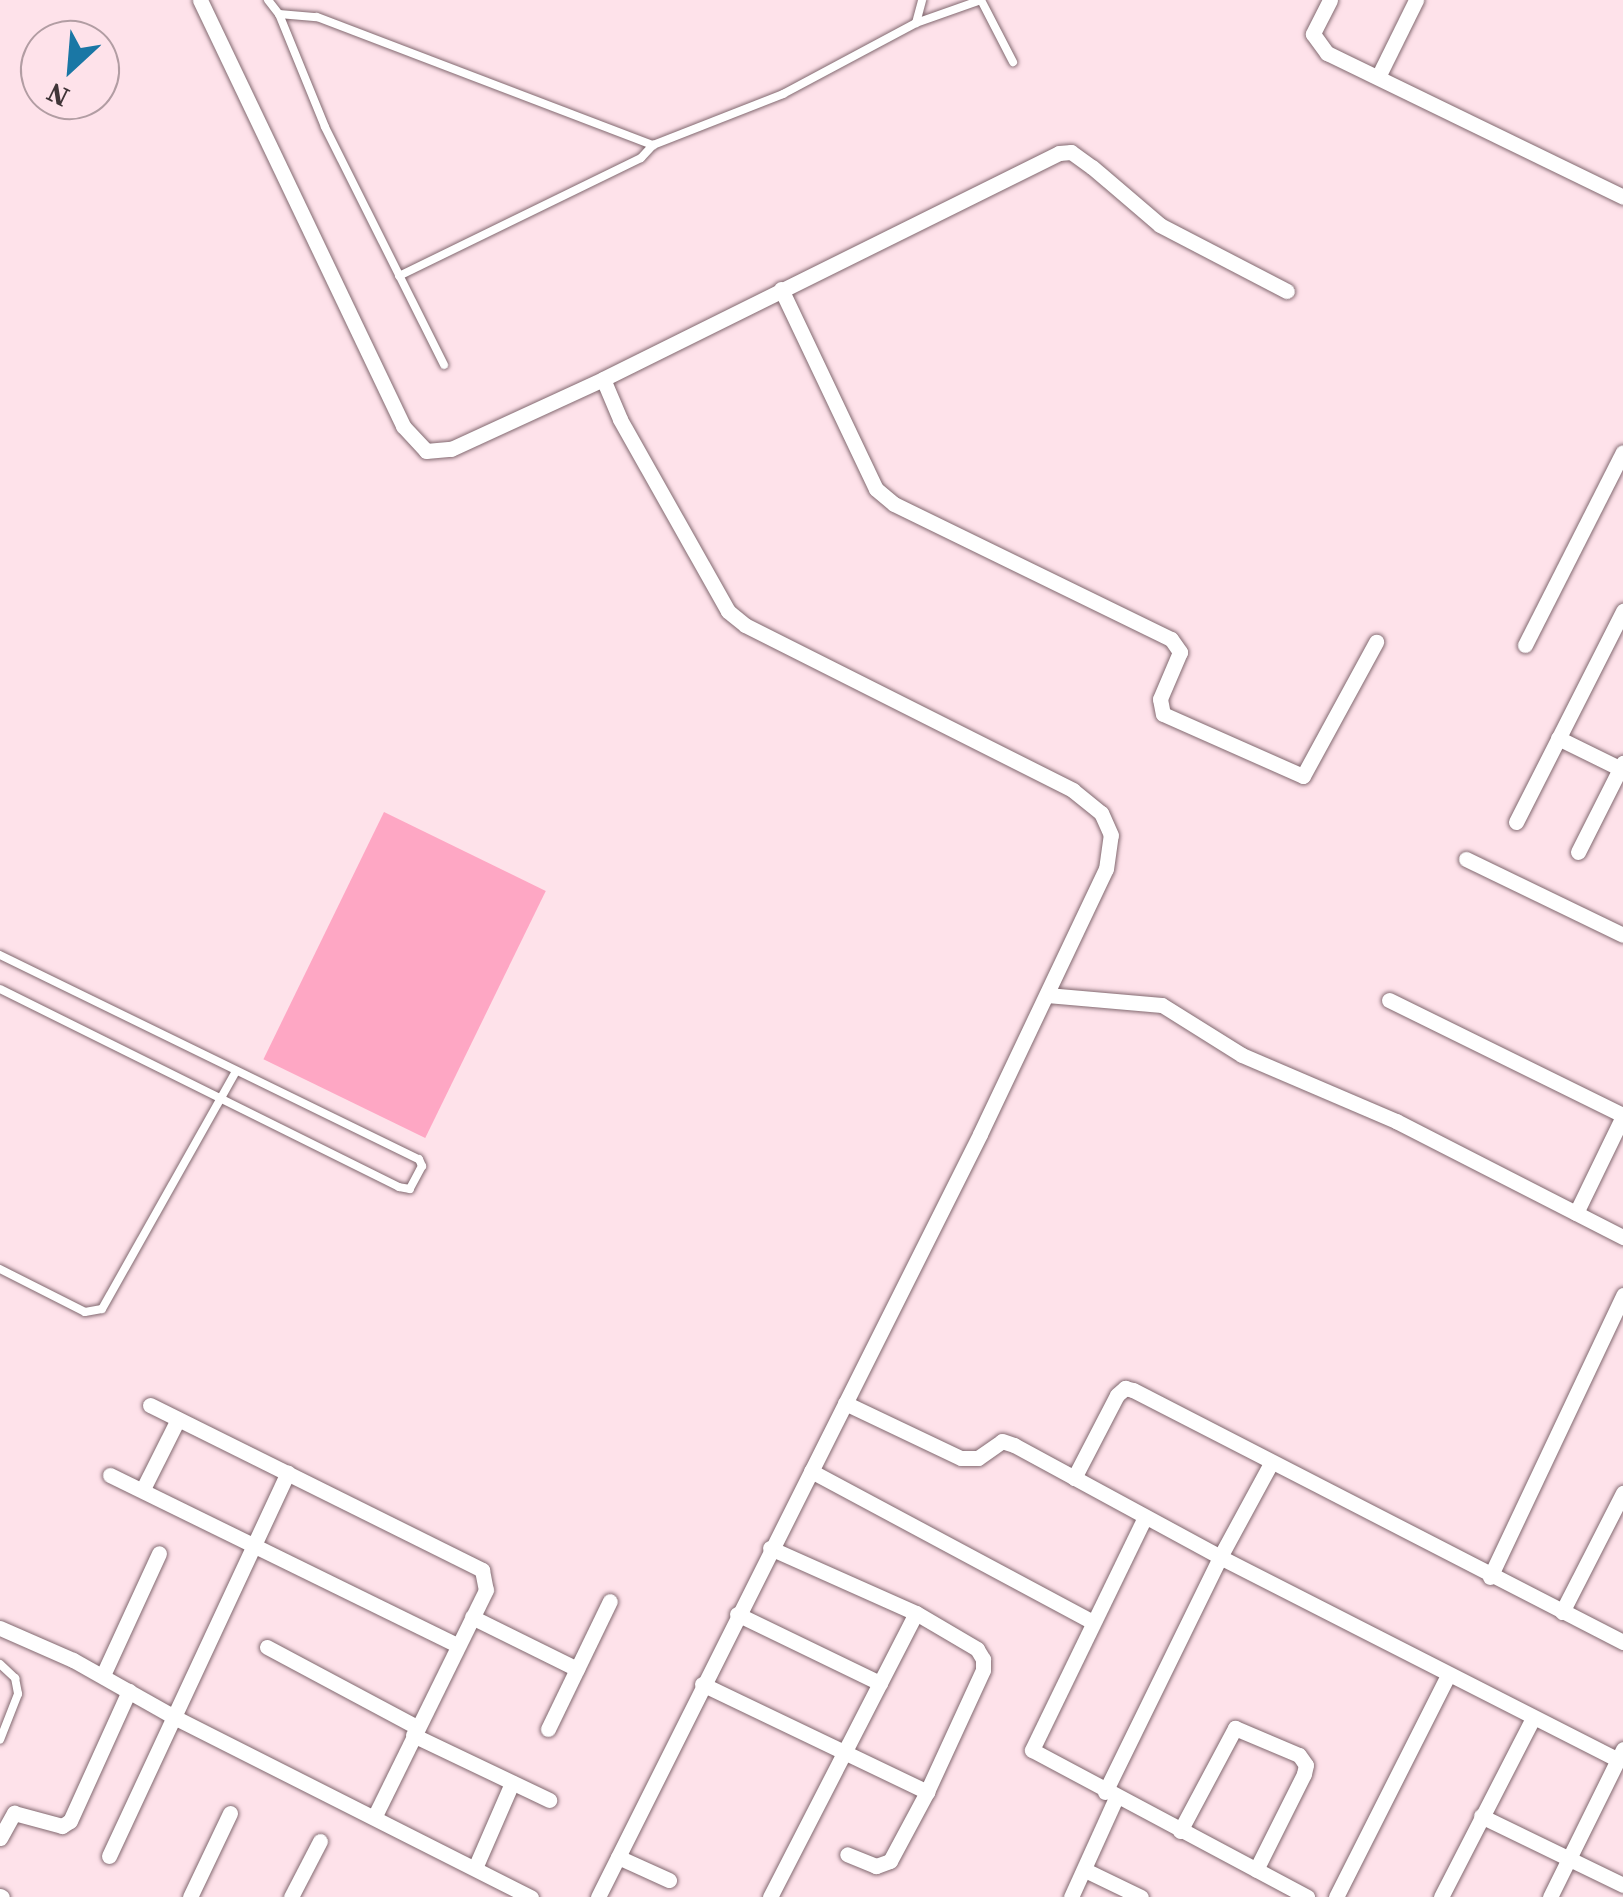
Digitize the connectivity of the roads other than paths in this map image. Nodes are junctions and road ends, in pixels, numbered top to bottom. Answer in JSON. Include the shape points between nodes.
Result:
{"nodes":[{"id":1,"x":200,"y":0,"type":"edge"},
{"id":2,"x":268,"y":0,"type":"edge"},
{"id":3,"x":922,"y":0,"type":"edge"},
{"id":4,"x":1330,"y":0,"type":"edge"},
{"id":5,"x":1416,"y":0,"type":"edge"},
{"id":6,"x":278,"y":14,"type":"junction"},
{"id":7,"x":916,"y":24,"type":"junction"},
{"id":8,"x":1013,"y":62,"type":"dead end"},
{"id":9,"x":1378,"y":77,"type":"junction"},
{"id":10,"x":653,"y":145,"type":"junction"},
{"id":11,"x":1623,"y":197,"type":"edge"},
{"id":12,"x":399,"y":276,"type":"junction"},
{"id":13,"x":781,"y":289,"type":"junction"},
{"id":14,"x":1287,"y":291,"type":"dead end"},
{"id":15,"x":444,"y":366,"type":"dead end"},
{"id":16,"x":603,"y":379,"type":"junction"},
{"id":17,"x":1623,"y":452,"type":"edge"},
{"id":18,"x":1623,"y":611,"type":"edge"},
{"id":19,"x":1376,"y":642,"type":"dead end"},
{"id":20,"x":1525,"y":645,"type":"dead end"},
{"id":21,"x":1558,"y":738,"type":"junction"},
{"id":22,"x":1622,"y":768,"type":"edge"},
{"id":23,"x":1516,"y":822,"type":"dead end"},
{"id":24,"x":1578,"y":852,"type":"dead end"},
{"id":25,"x":1466,"y":859,"type":"dead end"},
{"id":26,"x":1623,"y":935,"type":"edge"},
{"id":27,"x":0,"y":955,"type":"edge"},
{"id":28,"x":0,"y":989,"type":"edge"},
{"id":29,"x":1047,"y":995,"type":"junction"},
{"id":30,"x":1389,"y":1000,"type":"dead end"},
{"id":31,"x":236,"y":1071,"type":"junction"},
{"id":32,"x":220,"y":1100,"type":"junction"},
{"id":33,"x":1623,"y":1115,"type":"edge"},
{"id":34,"x":1576,"y":1213,"type":"junction"},
{"id":35,"x":1623,"y":1236,"type":"edge"},
{"id":36,"x":0,"y":1269,"type":"edge"},
{"id":37,"x":1623,"y":1295,"type":"edge"},
{"id":38,"x":845,"y":1403,"type":"junction"},
{"id":39,"x":150,"y":1405,"type":"dead end"},
{"id":40,"x":178,"y":1420,"type":"junction"},
{"id":41,"x":1271,"y":1464,"type":"junction"},
{"id":42,"x":811,"y":1472,"type":"junction"},
{"id":43,"x":288,"y":1473,"type":"junction"},
{"id":44,"x":110,"y":1475,"type":"dead end"},
{"id":45,"x":1074,"y":1478,"type":"junction"},
{"id":46,"x":143,"y":1489,"type":"junction"},
{"id":47,"x":1623,"y":1493,"type":"edge"},
{"id":48,"x":1145,"y":1516,"type":"junction"},
{"id":49,"x":253,"y":1545,"type":"junction"},
{"id":50,"x":770,"y":1548,"type":"junction"},
{"id":51,"x":159,"y":1553,"type":"dead end"},
{"id":52,"x":1220,"y":1557,"type":"junction"},
{"id":53,"x":1490,"y":1577,"type":"junction"},
{"id":54,"x":610,"y":1602,"type":"dead end"},
{"id":55,"x":1562,"y":1612,"type":"junction"},
{"id":56,"x":916,"y":1613,"type":"junction"},
{"id":57,"x":737,"y":1614,"type":"junction"},
{"id":58,"x":472,"y":1617,"type":"junction"},
{"id":59,"x":1093,"y":1622,"type":"junction"},
{"id":60,"x":0,"y":1628,"type":"edge"},
{"id":61,"x":1623,"y":1642,"type":"edge"},
{"id":62,"x":457,"y":1645,"type":"junction"},
{"id":63,"x":267,"y":1647,"type":"dead end"},
{"id":64,"x":0,"y":1664,"type":"edge"},
{"id":65,"x":577,"y":1669,"type":"junction"},
{"id":66,"x":102,"y":1675,"type":"junction"},
{"id":67,"x":1448,"y":1675,"type":"junction"},
{"id":68,"x":880,"y":1683,"type":"junction"},
{"id":69,"x":702,"y":1684,"type":"junction"},
{"id":70,"x":129,"y":1690,"type":"junction"},
{"id":71,"x":174,"y":1717,"type":"junction"},
{"id":72,"x":1533,"y":1718,"type":"junction"},
{"id":73,"x":548,"y":1728,"type":"dead end"},
{"id":74,"x":415,"y":1731,"type":"junction"},
{"id":75,"x":0,"y":1740,"type":"edge"},
{"id":76,"x":1620,"y":1754,"type":"edge"},
{"id":77,"x":846,"y":1755,"type":"junction"},
{"id":78,"x":512,"y":1783,"type":"junction"},
{"id":79,"x":928,"y":1792,"type":"junction"},
{"id":80,"x":1111,"y":1795,"type":"junction"},
{"id":81,"x":549,"y":1800,"type":"dead end"},
{"id":82,"x":230,"y":1813,"type":"dead end"},
{"id":83,"x":374,"y":1816,"type":"junction"},
{"id":84,"x":1482,"y":1816,"type":"junction"},
{"id":85,"x":1180,"y":1831,"type":"junction"},
{"id":86,"x":0,"y":1838,"type":"edge"},
{"id":87,"x":320,"y":1841,"type":"dead end"},
{"id":88,"x":847,"y":1854,"type":"dead end"},
{"id":89,"x":109,"y":1856,"type":"dead end"},
{"id":90,"x":618,"y":1856,"type":"junction"},
{"id":91,"x":1567,"y":1858,"type":"junction"},
{"id":92,"x":475,"y":1868,"type":"junction"},
{"id":93,"x":1084,"y":1870,"type":"junction"},
{"id":94,"x":1256,"y":1870,"type":"junction"},
{"id":95,"x":669,"y":1880,"type":"dead end"},
{"id":96,"x":1623,"y":1885,"type":"edge"},
{"id":97,"x":190,"y":1897,"type":"edge"},
{"id":98,"x":291,"y":1897,"type":"edge"},
{"id":99,"x":531,"y":1897,"type":"edge"},
{"id":100,"x":598,"y":1897,"type":"edge"},
{"id":101,"x":770,"y":1897,"type":"edge"},
{"id":102,"x":1070,"y":1897,"type":"edge"},
{"id":103,"x":1141,"y":1897,"type":"edge"},
{"id":104,"x":1307,"y":1897,"type":"edge"},
{"id":105,"x":1336,"y":1897,"type":"edge"},
{"id":106,"x":1442,"y":1897,"type":"edge"},
{"id":107,"x":1550,"y":1897,"type":"edge"}],
"edges":[{"from":1,"to":16,"type":"street","via":[[419,446],[451,449]]},
{"from":2,"to":6,"type":"lane"},
{"from":3,"to":7,"type":"lane"},
{"from":4,"to":9,"type":"street","via":[[1313,34],[1318,45]]},
{"from":5,"to":9,"type":"street"},
{"from":6,"to":10,"type":"lane","via":[[317,18]]},
{"from":6,"to":12,"type":"lane"},
{"from":7,"to":8,"type":"lane","via":[[981,0]]},
{"from":7,"to":10,"type":"lane","via":[[783,94]]},
{"from":9,"to":11,"type":"street"},
{"from":10,"to":12,"type":"lane","via":[[641,158]]},
{"from":12,"to":15,"type":"lane"},
{"from":13,"to":14,"type":"street","via":[[1071,152],[1160,225]]},
{"from":13,"to":16,"type":"street"},
{"from":13,"to":19,"type":"street","via":[[876,489],[894,504],[1171,639],[1180,652],[1160,698],[1163,714],[1303,776]]},
{"from":16,"to":29,"type":"street","via":[[728,611],[1073,790],[1100,812],[1111,835],[1106,869]]},
{"from":17,"to":20,"type":"street"},
{"from":18,"to":21,"type":"street"},
{"from":21,"to":22,"type":"street"},
{"from":21,"to":23,"type":"street"},
{"from":22,"to":24,"type":"street"},
{"from":25,"to":26,"type":"street"},
{"from":27,"to":31,"type":"lane"},
{"from":28,"to":32,"type":"lane"},
{"from":29,"to":34,"type":"street","via":[[1162,1005],[1242,1055],[1396,1122]]},
{"from":29,"to":38,"type":"street"},
{"from":30,"to":33,"type":"street"},
{"from":31,"to":32,"type":"lane"},
{"from":31,"to":32,"type":"lane","via":[[419,1159],[410,1189]]},
{"from":32,"to":36,"type":"lane","via":[[102,1309],[85,1312]]},
{"from":33,"to":34,"type":"street"},
{"from":34,"to":35,"type":"street"},
{"from":37,"to":53,"type":"street"},
{"from":38,"to":42,"type":"street"},
{"from":38,"to":45,"type":"street","via":[[961,1458],[978,1458],[1002,1441]]},
{"from":39,"to":40,"type":"street"},
{"from":40,"to":43,"type":"street"},
{"from":40,"to":46,"type":"street"},
{"from":41,"to":45,"type":"street","via":[[1124,1388]]},
{"from":41,"to":52,"type":"street"},
{"from":41,"to":53,"type":"street"},
{"from":42,"to":50,"type":"street"},
{"from":42,"to":59,"type":"street"},
{"from":43,"to":49,"type":"street"},
{"from":43,"to":58,"type":"street","via":[[474,1563],[486,1580]]},
{"from":44,"to":46,"type":"street"},
{"from":45,"to":48,"type":"street"},
{"from":46,"to":49,"type":"street"},
{"from":47,"to":55,"type":"street"},
{"from":48,"to":52,"type":"street"},
{"from":48,"to":59,"type":"street"},
{"from":49,"to":62,"type":"street"},
{"from":49,"to":71,"type":"street"},
{"from":50,"to":56,"type":"street"},
{"from":50,"to":57,"type":"street"},
{"from":51,"to":66,"type":"street"},
{"from":52,"to":67,"type":"street"},
{"from":52,"to":80,"type":"street"},
{"from":53,"to":55,"type":"street"},
{"from":54,"to":65,"type":"street"},
{"from":55,"to":61,"type":"street"},
{"from":56,"to":68,"type":"street"},
{"from":56,"to":79,"type":"street","via":[[977,1648],[984,1659]]},
{"from":57,"to":68,"type":"street"},
{"from":57,"to":69,"type":"street"},
{"from":58,"to":62,"type":"street"},
{"from":58,"to":65,"type":"street"},
{"from":59,"to":80,"type":"street","via":[[1032,1750]]},
{"from":60,"to":66,"type":"street"},
{"from":62,"to":74,"type":"street"},
{"from":63,"to":74,"type":"street"},
{"from":64,"to":75,"type":"lane","via":[[15,1678],[18,1694]]},
{"from":65,"to":73,"type":"street"},
{"from":66,"to":70,"type":"street"},
{"from":67,"to":72,"type":"street"},
{"from":67,"to":105,"type":"street"},
{"from":68,"to":77,"type":"street"},
{"from":69,"to":77,"type":"street"},
{"from":69,"to":90,"type":"street"},
{"from":70,"to":71,"type":"street"},
{"from":70,"to":86,"type":"street","via":[[70,1821],[62,1826],[14,1813]]},
{"from":71,"to":83,"type":"street"},
{"from":71,"to":89,"type":"street"},
{"from":72,"to":76,"type":"street"},
{"from":72,"to":84,"type":"street"},
{"from":74,"to":78,"type":"street"},
{"from":74,"to":83,"type":"street"},
{"from":76,"to":91,"type":"street"},
{"from":77,"to":79,"type":"street"},
{"from":77,"to":101,"type":"street"},
{"from":78,"to":81,"type":"street"},
{"from":78,"to":92,"type":"street"},
{"from":79,"to":88,"type":"street","via":[[890,1861],[876,1866]]},
{"from":80,"to":85,"type":"street"},
{"from":80,"to":93,"type":"street"},
{"from":82,"to":97,"type":"street"},
{"from":83,"to":92,"type":"street"},
{"from":84,"to":91,"type":"street"},
{"from":84,"to":106,"type":"street"},
{"from":85,"to":94,"type":"street"},
{"from":85,"to":94,"type":"street","via":[[1235,1728],[1299,1756],[1304,1774]]},
{"from":87,"to":98,"type":"street"},
{"from":90,"to":95,"type":"street"},
{"from":90,"to":100,"type":"street"},
{"from":91,"to":96,"type":"street"},
{"from":91,"to":107,"type":"street"},
{"from":92,"to":99,"type":"street"},
{"from":93,"to":102,"type":"street"},
{"from":93,"to":103,"type":"street"},
{"from":94,"to":104,"type":"street"}]}
